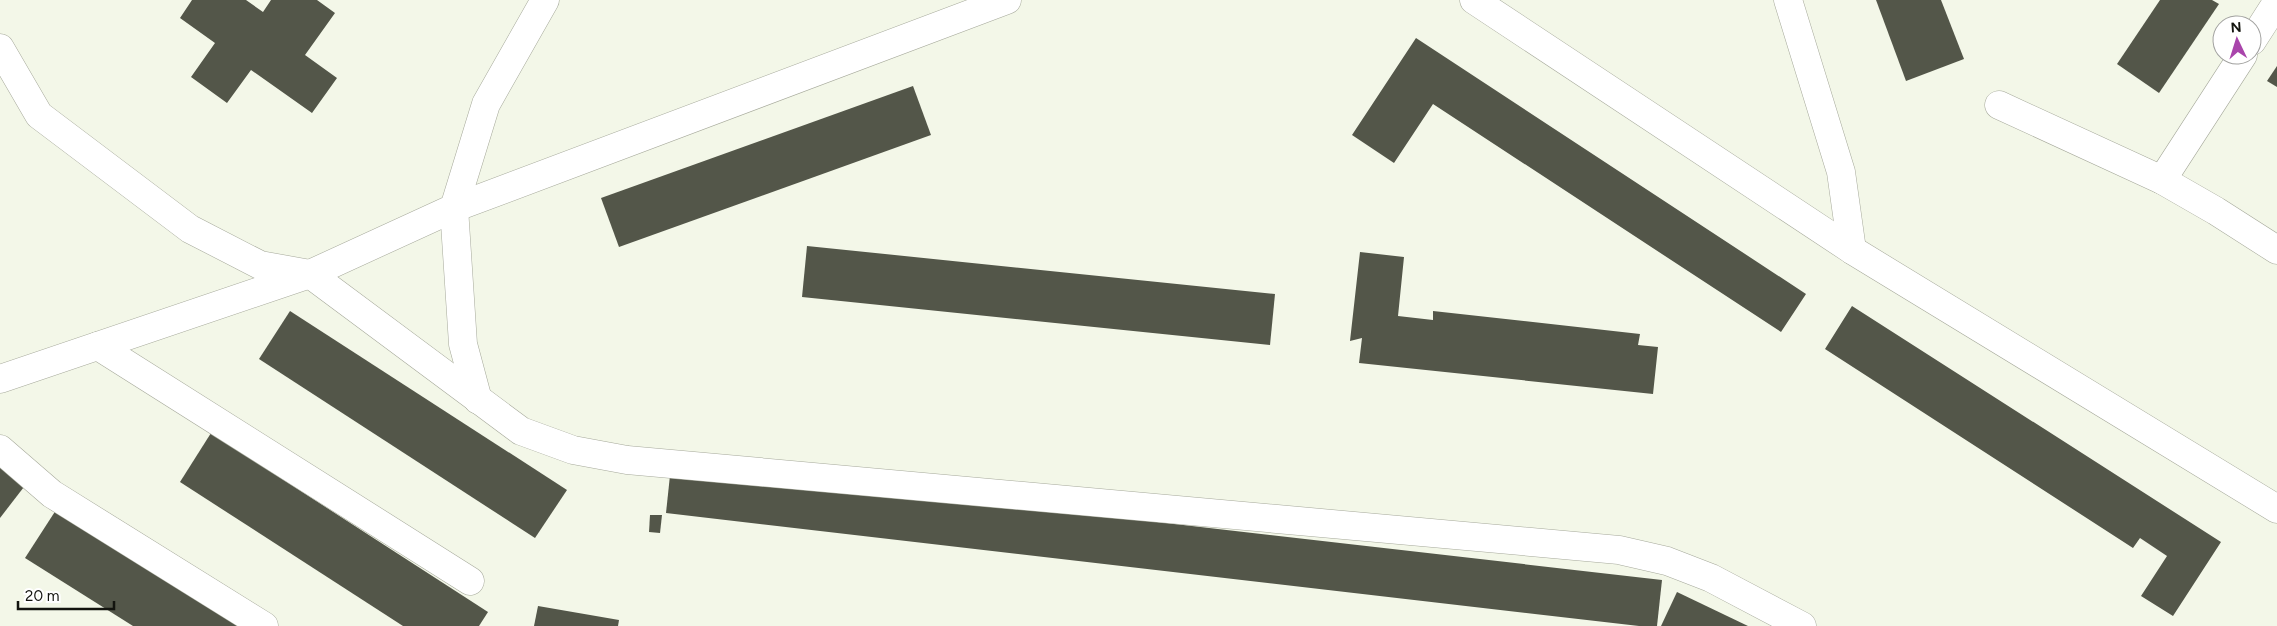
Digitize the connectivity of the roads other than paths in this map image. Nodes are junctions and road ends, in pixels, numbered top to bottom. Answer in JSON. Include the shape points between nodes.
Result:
{"nodes":[{"id":1,"x":545,"y":0,"type":"edge"},
{"id":2,"x":1007,"y":0,"type":"edge"},
{"id":3,"x":1474,"y":0,"type":"edge"},
{"id":4,"x":1788,"y":0,"type":"edge"},
{"id":5,"x":2277,"y":2,"type":"edge"},
{"id":6,"x":2262,"y":25,"type":"edge"},
{"id":7,"x":0,"y":48,"type":"edge"},
{"id":8,"x":2237,"y":65,"type":"edge"},
{"id":9,"x":1999,"y":105,"type":"dead end"},
{"id":10,"x":2162,"y":180,"type":"junction"},
{"id":11,"x":454,"y":208,"type":"junction"},
{"id":12,"x":1852,"y":250,"type":"junction"},
{"id":13,"x":2277,"y":250,"type":"edge"},
{"id":14,"x":310,"y":274,"type":"junction"},
{"id":15,"x":98,"y":346,"type":"junction"},
{"id":16,"x":0,"y":380,"type":"edge"},
{"id":17,"x":478,"y":400,"type":"junction"},
{"id":18,"x":0,"y":449,"type":"edge"},
{"id":19,"x":2277,"y":509,"type":"edge"},
{"id":20,"x":470,"y":581,"type":"dead end"},
{"id":21,"x":264,"y":626,"type":"edge"},
{"id":22,"x":1802,"y":626,"type":"edge"}],
"edges":[{"from":1,"to":11,"type":"street","via":[[486,104]]},
{"from":2,"to":11,"type":"street"},
{"from":3,"to":12,"type":"street"},
{"from":4,"to":12,"type":"street","via":[[1841,172]]},
{"from":5,"to":6,"type":"street"},
{"from":7,"to":14,"type":"street","via":[[39,115],[190,229],[260,265]]},
{"from":8,"to":10,"type":"street"},
{"from":9,"to":10,"type":"street"},
{"from":10,"to":13,"type":"street"},
{"from":11,"to":14,"type":"street"},
{"from":11,"to":17,"type":"street","via":[[463,344]]},
{"from":12,"to":19,"type":"street"},
{"from":14,"to":15,"type":"street"},
{"from":14,"to":17,"type":"street"},
{"from":15,"to":16,"type":"street"},
{"from":15,"to":20,"type":"street"},
{"from":17,"to":22,"type":"street","via":[[521,431],[573,450],[627,460],[1619,550],[1667,561],[1711,578]]},
{"from":18,"to":21,"type":"street","via":[[52,494]]}]}
